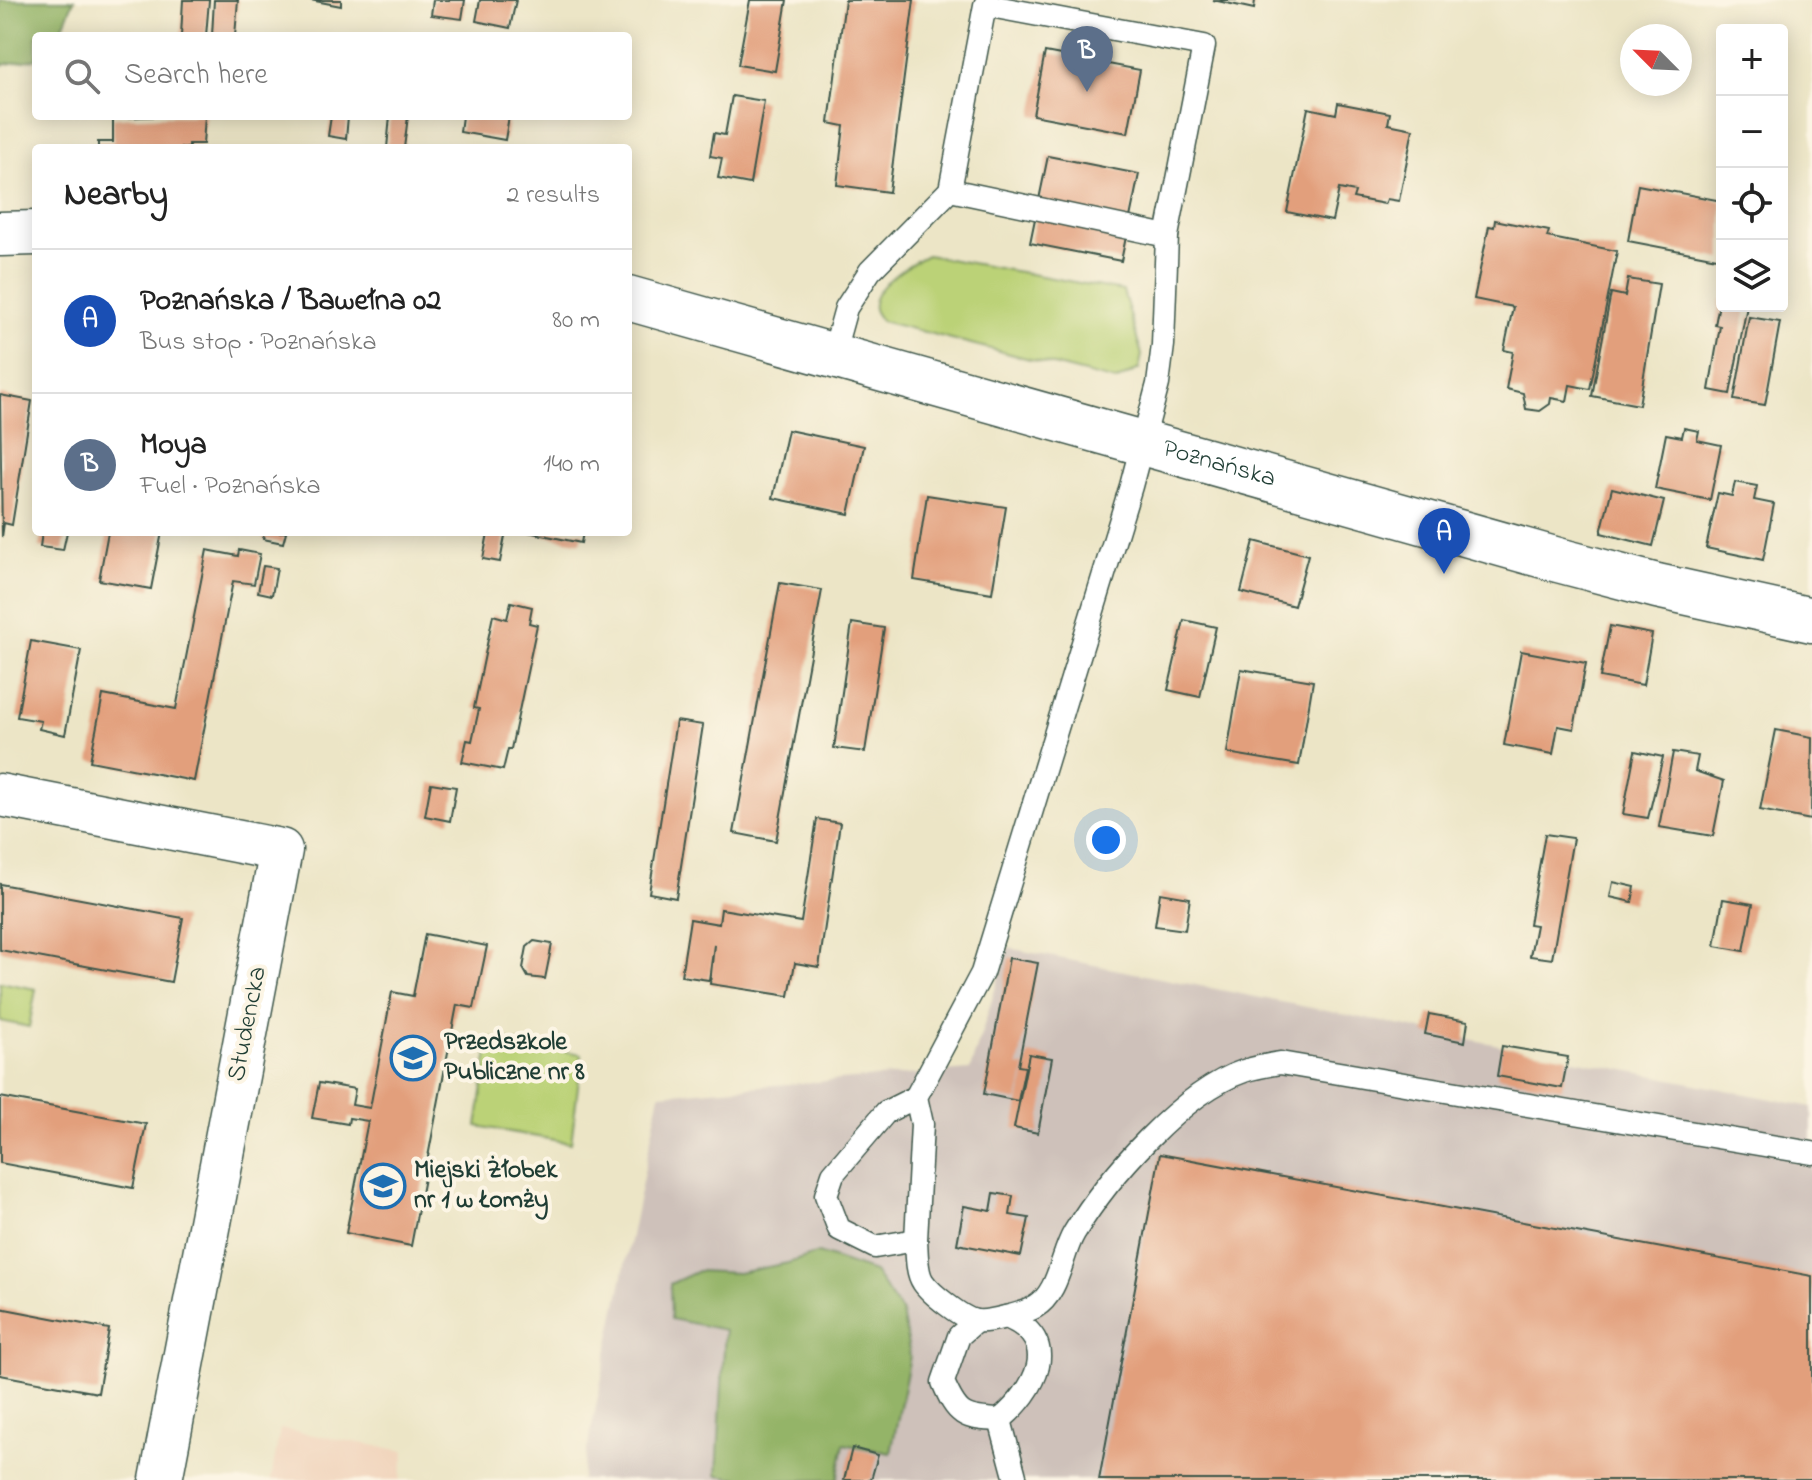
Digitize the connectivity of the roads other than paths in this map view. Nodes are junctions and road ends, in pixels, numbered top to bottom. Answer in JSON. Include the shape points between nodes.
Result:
{"nodes":[{"id":1,"x":950,"y":190,"type":"junction"},
{"id":2,"x":32,"y":233,"type":"edge"},
{"id":3,"x":0,"y":234,"type":"edge"},
{"id":4,"x":1167,"y":236,"type":"junction"},
{"id":5,"x":632,"y":299,"type":"edge"},
{"id":6,"x":833,"y":355,"type":"junction"},
{"id":7,"x":1143,"y":443,"type":"junction"},
{"id":8,"x":1812,"y":620,"type":"edge"},
{"id":9,"x":0,"y":795,"type":"edge"},
{"id":10,"x":916,"y":1097,"type":"junction"},
{"id":11,"x":1812,"y":1153,"type":"edge"},
{"id":12,"x":916,"y":1240,"type":"junction"},
{"id":13,"x":1006,"y":1317,"type":"junction"},
{"id":14,"x":976,"y":1321,"type":"junction"},
{"id":15,"x":1000,"y":1420,"type":"junction"},
{"id":16,"x":161,"y":1480,"type":"edge"},
{"id":17,"x":1016,"y":1480,"type":"edge"}],
"edges":[{"from":1,"to":4,"type":"lane"},
{"from":1,"to":4,"type":"lane","via":[[985,5],[1204,46]]},
{"from":1,"to":6,"type":"lane","via":[[870,271],[846,308]]},
{"from":2,"to":3,"type":"street"},
{"from":4,"to":7,"type":"lane","via":[[1158,384]]},
{"from":5,"to":6,"type":"street","name":"Poznańska"},
{"from":6,"to":7,"type":"street","name":"Poznańska"},
{"from":7,"to":8,"type":"street","name":"Poznańska","via":[[1586,567]]},
{"from":7,"to":10,"type":"lane","via":[[982,973]]},
{"from":9,"to":16,"type":"street","name":"Studencka","via":[[281,850]]},
{"from":10,"to":12,"type":"lane","via":[[922,1124]]},
{"from":10,"to":12,"type":"lane","via":[[886,1112],[856,1144],[833,1174],[826,1195],[839,1229],[875,1247]]},
{"from":11,"to":13,"type":"lane","via":[[1280,1063],[1243,1071],[1196,1097],[1144,1144],[1106,1186],[1073,1235],[1053,1287],[1036,1307]]},
{"from":12,"to":14,"type":"lane","via":[[921,1280],[940,1300]]},
{"from":13,"to":14,"type":"lane"},
{"from":13,"to":15,"type":"lane","via":[[1035,1337],[1040,1355],[1019,1404]]},
{"from":14,"to":15,"type":"lane","via":[[959,1336],[943,1382],[954,1407],[975,1419]]},
{"from":15,"to":17,"type":"lane"}]}
